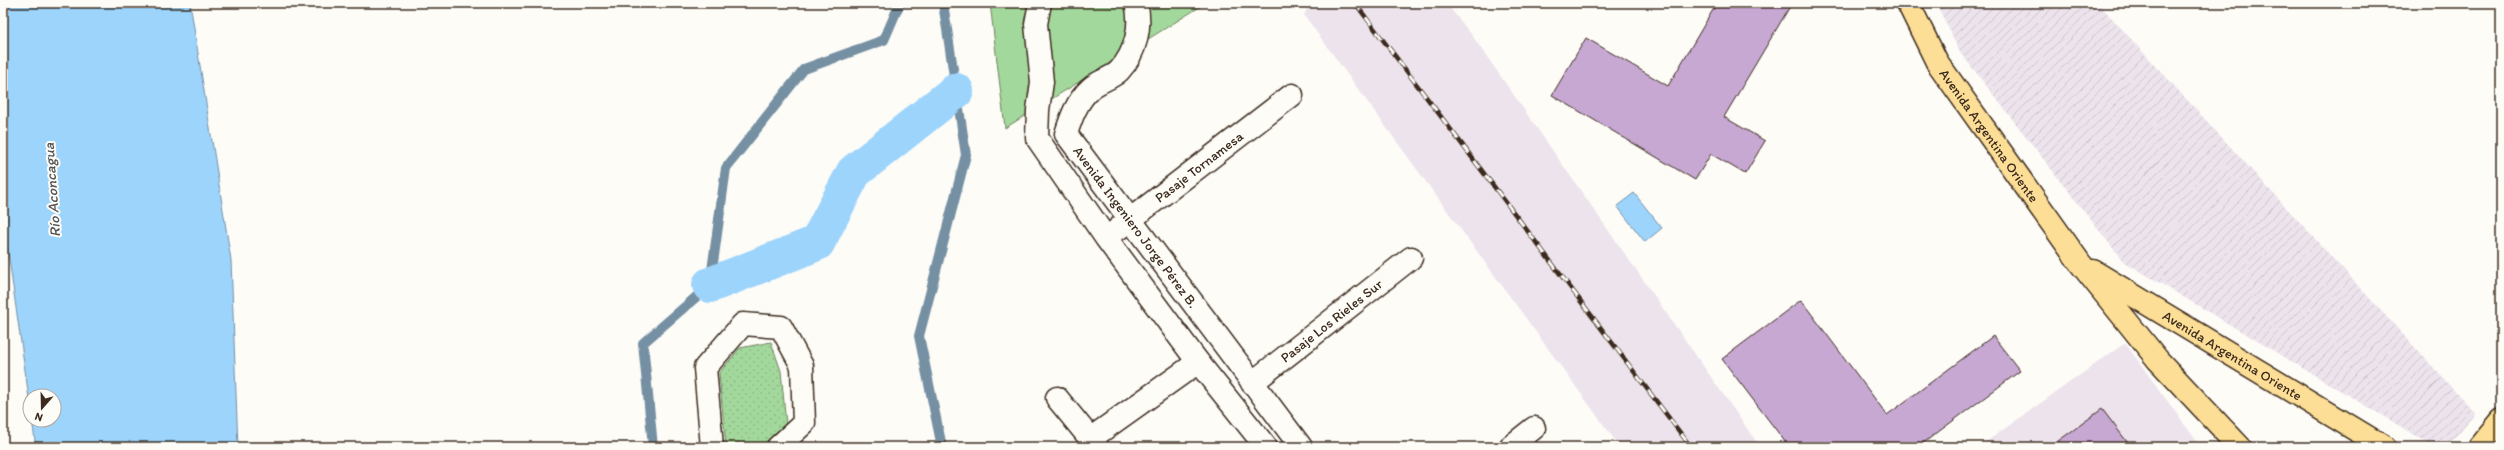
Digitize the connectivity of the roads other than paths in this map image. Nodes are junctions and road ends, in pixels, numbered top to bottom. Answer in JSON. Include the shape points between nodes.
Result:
{"nodes":[{"id":1,"x":1040,"y":3,"type":"edge"},
{"id":2,"x":1136,"y":3,"type":"edge"},
{"id":3,"x":1908,"y":3,"type":"edge"},
{"id":4,"x":1292,"y":95,"type":"dead end"},
{"id":5,"x":1130,"y":220,"type":"junction"},
{"id":6,"x":1106,"y":238,"type":"junction"},
{"id":7,"x":1411,"y":258,"type":"dead end"},
{"id":8,"x":2080,"y":263,"type":"junction"},
{"id":9,"x":1198,"y":362,"type":"junction"},
{"id":10,"x":1252,"y":383,"type":"junction"},
{"id":11,"x":1057,"y":398,"type":"dead end"},
{"id":12,"x":2501,"y":420,"type":"edge"},
{"id":13,"x":1534,"y":428,"type":"dead end"},
{"id":14,"x":1093,"y":443,"type":"edge"},
{"id":15,"x":712,"y":447,"type":"edge"},
{"id":16,"x":778,"y":447,"type":"edge"},
{"id":17,"x":1266,"y":447,"type":"edge"},
{"id":18,"x":1301,"y":447,"type":"edge"},
{"id":19,"x":1510,"y":447,"type":"edge"},
{"id":20,"x":2240,"y":447,"type":"edge"},
{"id":21,"x":2384,"y":447,"type":"edge"},
{"id":22,"x":2479,"y":447,"type":"edge"}],
"edges":[{"from":1,"to":6,"type":"street","name":"Avenida Ingeniero Jorge Pérez B.","via":[[1036,24],[1042,82],[1037,138]]},
{"from":2,"to":5,"type":"street","name":"Avenida Ingeniero Jorge Pérez B.","via":[[1141,19],[1133,51],[1119,71],[1090,89],[1074,109],[1066,134]]},
{"from":3,"to":8,"type":"main road","name":"Avenida Argentina Oriente","via":[[1937,62]]},
{"from":4,"to":5,"type":"street","name":"Pasaje Tornamesa"},
{"from":5,"to":6,"type":"street","name":"Pasaje Tornamesa"},
{"from":5,"to":10,"type":"street","name":"Avenida Ingeniero Jorge Pérez B."},
{"from":6,"to":9,"type":"street","name":"Avenida Ingeniero Jorge Pérez B."},
{"from":7,"to":10,"type":"street","name":"Pasaje Los Rieles Sur"},
{"from":8,"to":20,"type":"main road","name":"Avenida Argentina Oriente","via":[[2158,360]]},
{"from":8,"to":21,"type":"main road","name":"Avenida Argentina Oriente"},
{"from":9,"to":14,"type":"street"},
{"from":9,"to":17,"type":"street","name":"Avenida Ingeniero Jorge Pérez B."},
{"from":10,"to":18,"type":"street","name":"Avenida Ingeniero Jorge Pérez B."},
{"from":11,"to":14,"type":"street"},
{"from":12,"to":22,"type":"main road"},
{"from":13,"to":19,"type":"street"},
{"from":15,"to":16,"type":"street","via":[[705,368],[743,324],[781,327],[802,366],[804,423]]}]}
